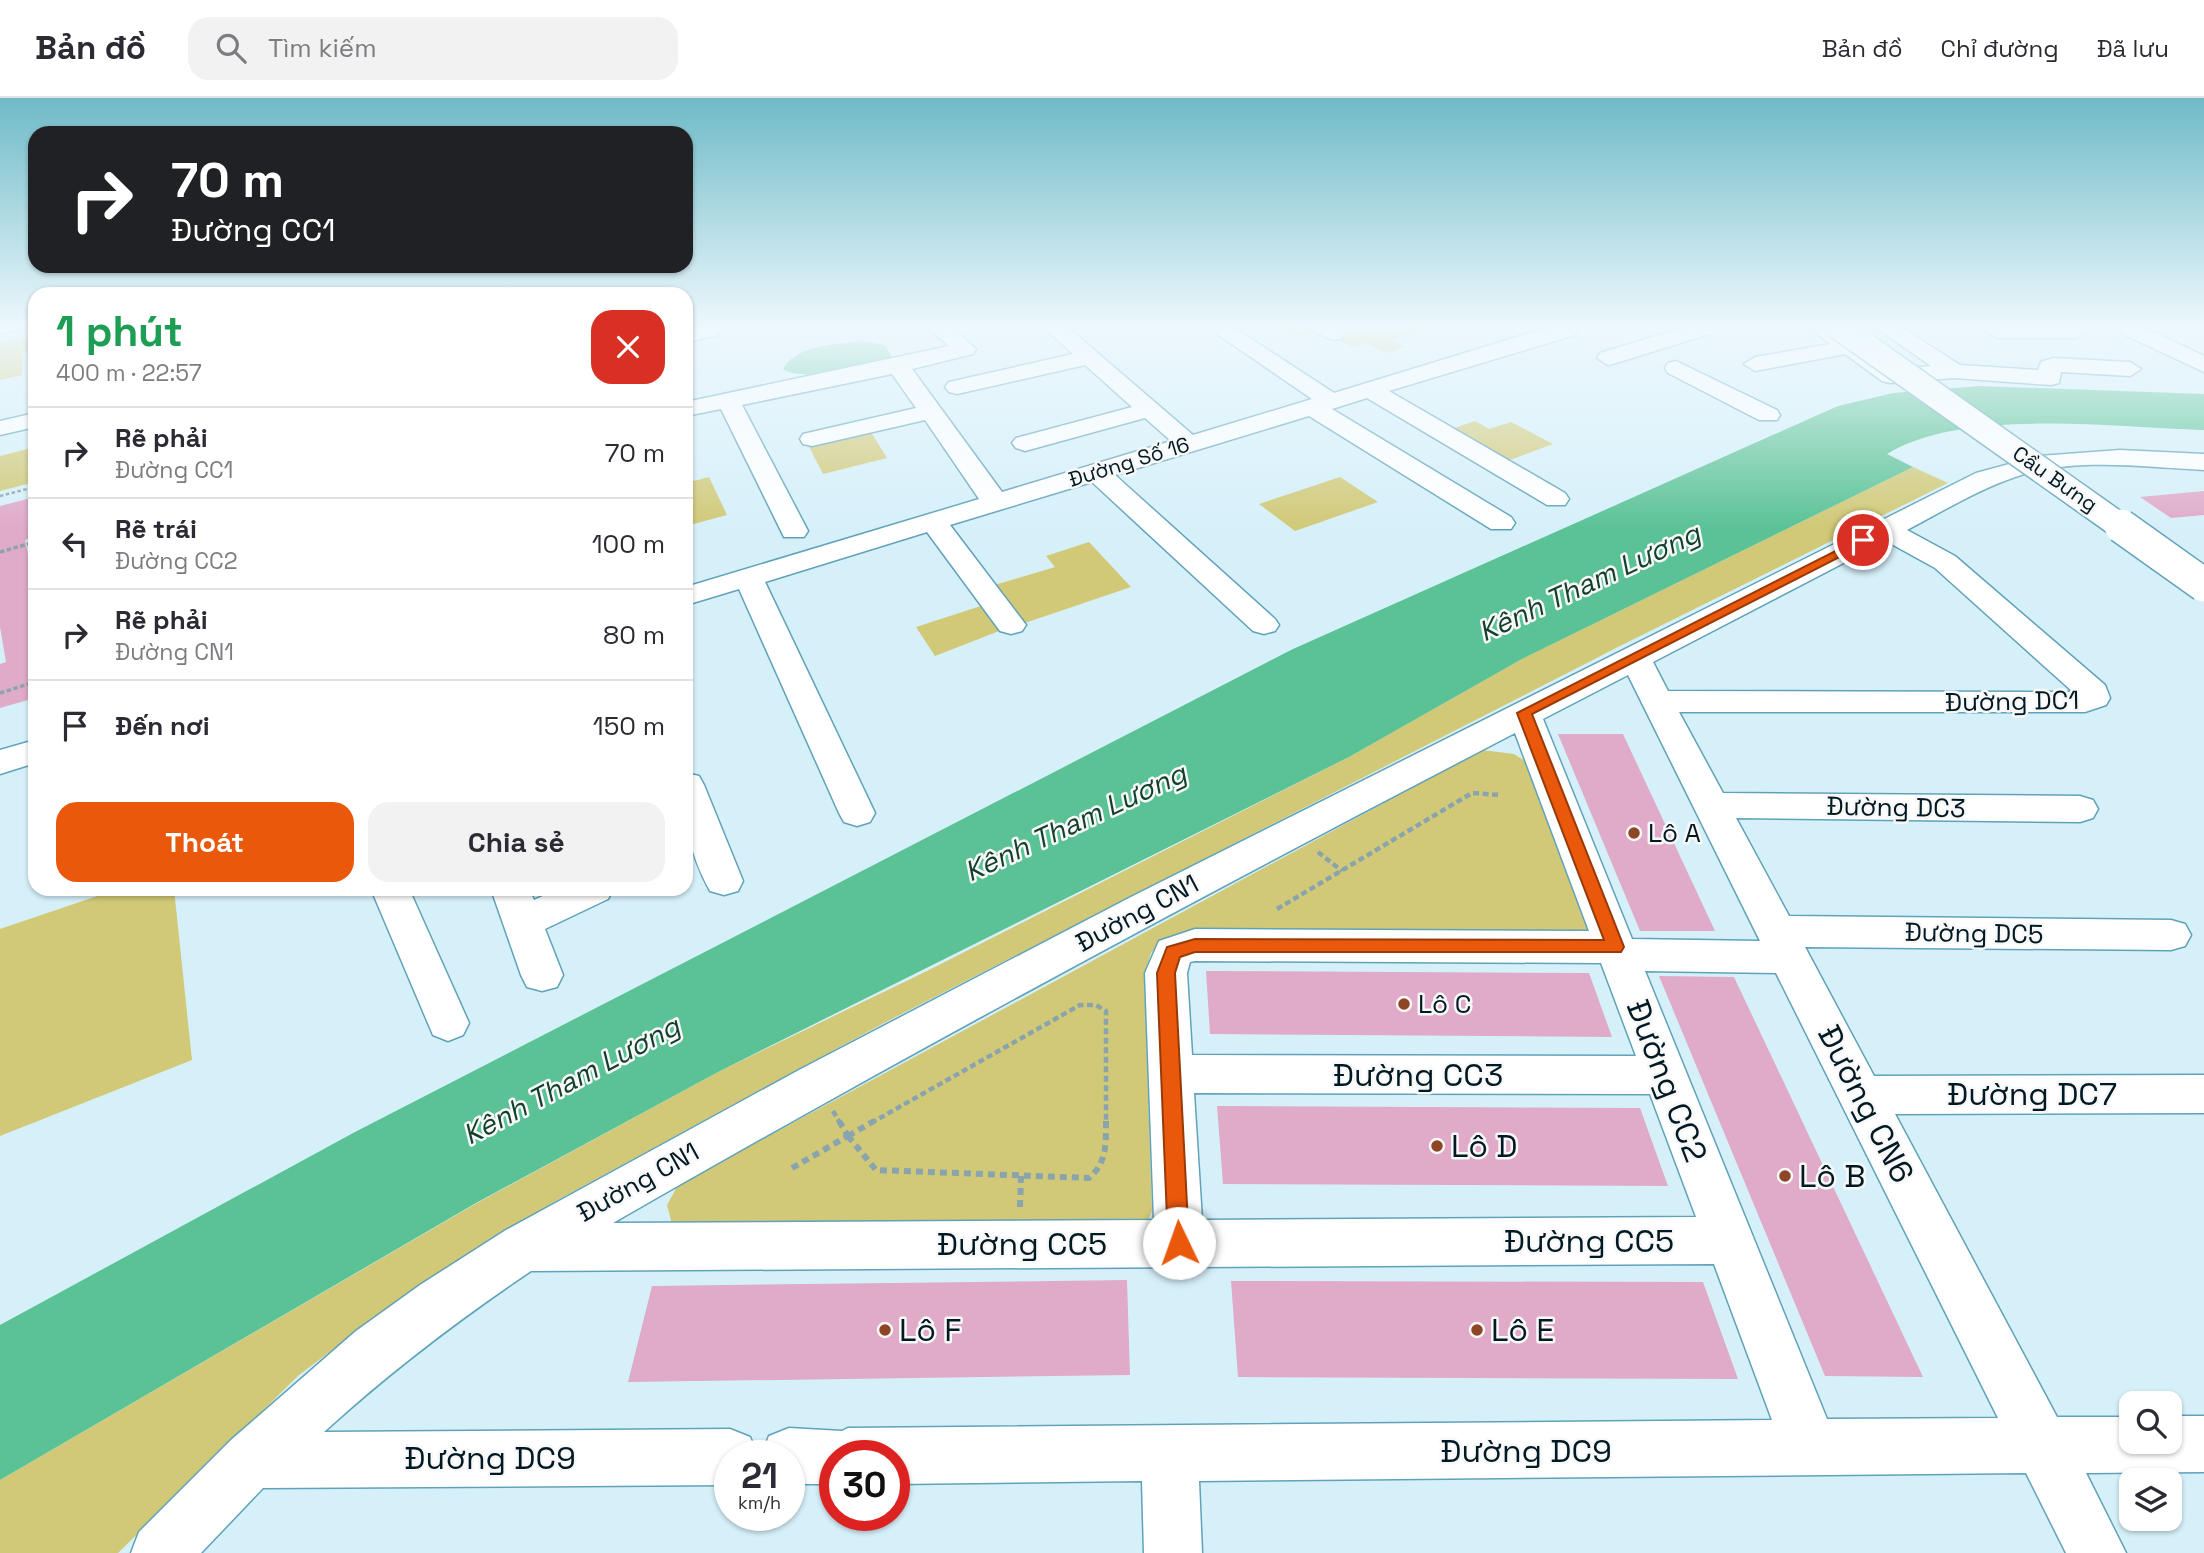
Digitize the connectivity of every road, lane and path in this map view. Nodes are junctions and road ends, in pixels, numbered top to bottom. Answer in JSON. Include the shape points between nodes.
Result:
{"nodes":[{"id":1,"x":764,"y":393,"type":"edge"},
{"id":2,"x":917,"y":393,"type":"edge"},
{"id":3,"x":1132,"y":393,"type":"edge"},
{"id":4,"x":1306,"y":393,"type":"edge"},
{"id":5,"x":1357,"y":393,"type":"edge"},
{"id":6,"x":1376,"y":393,"type":"edge"},
{"id":7,"x":1725,"y":393,"type":"edge"},
{"id":8,"x":1934,"y":393,"type":"edge"},
{"id":9,"x":1943,"y":393,"type":"edge"},
{"id":10,"x":728,"y":400,"type":"junction"},
{"id":11,"x":1321,"y":404,"type":"junction"},
{"id":12,"x":693,"y":408,"type":"edge"},
{"id":13,"x":1150,"y":409,"type":"junction"},
{"id":14,"x":930,"y":412,"type":"junction"},
{"id":15,"x":1768,"y":415,"type":"dead end"},
{"id":16,"x":28,"y":422,"type":"edge"},
{"id":17,"x":0,"y":428,"type":"edge"},
{"id":18,"x":812,"y":439,"type":"dead end"},
{"id":19,"x":1025,"y":443,"type":"dead end"},
{"id":20,"x":1189,"y":444,"type":"junction"},
{"id":21,"x":2204,"y":462,"type":"edge"},
{"id":22,"x":2021,"y":467,"type":"junction"},
{"id":23,"x":1097,"y":472,"type":"junction"},
{"id":24,"x":28,"y":489,"type":"edge"},
{"id":25,"x":0,"y":496,"type":"edge"},
{"id":26,"x":1556,"y":499,"type":"dead end"},
{"id":27,"x":995,"y":502,"type":"junction"},
{"id":28,"x":933,"y":521,"type":"junction"},
{"id":29,"x":1501,"y":523,"type":"dead end"},
{"id":30,"x":1885,"y":529,"type":"junction"},
{"id":31,"x":794,"y":531,"type":"dead end"},
{"id":32,"x":28,"y":544,"type":"edge"},
{"id":33,"x":0,"y":552,"type":"edge"},
{"id":34,"x":2204,"y":561,"type":"edge"},
{"id":35,"x":748,"y":577,"type":"junction"},
{"id":36,"x":2204,"y":585,"type":"edge"},
{"id":37,"x":693,"y":594,"type":"edge"},
{"id":38,"x":2204,"y":600,"type":"edge"},
{"id":39,"x":1011,"y":625,"type":"dead end"},
{"id":40,"x":1264,"y":625,"type":"dead end"},
{"id":41,"x":1634,"y":656,"type":"junction"},
{"id":42,"x":28,"y":684,"type":"edge"},
{"id":43,"x":0,"y":693,"type":"edge"},
{"id":44,"x":1658,"y":701,"type":"junction"},
{"id":45,"x":1524,"y":713,"type":"junction"},
{"id":46,"x":28,"y":753,"type":"edge"},
{"id":47,"x":0,"y":762,"type":"edge"},
{"id":48,"x":1500,"y":795,"type":"dead end"},
{"id":49,"x":693,"y":803,"type":"edge"},
{"id":50,"x":1712,"y":805,"type":"junction"},
{"id":51,"x":2080,"y":809,"type":"dead end"},
{"id":52,"x":857,"y":813,"type":"dead end"},
{"id":53,"x":724,"y":881,"type":"dead end"},
{"id":54,"x":393,"y":896,"type":"edge"},
{"id":55,"x":553,"y":896,"type":"edge"},
{"id":56,"x":523,"y":901,"type":"edge"},
{"id":57,"x":1277,"y":909,"type":"dead end"},
{"id":58,"x":2171,"y":935,"type":"dead end"},
{"id":59,"x":1783,"y":944,"type":"junction"},
{"id":60,"x":1617,"y":951,"type":"junction"},
{"id":61,"x":542,"y":975,"type":"dead end"},
{"id":62,"x":448,"y":1023,"type":"dead end"},
{"id":63,"x":1171,"y":1074,"type":"junction"},
{"id":64,"x":1665,"y":1075,"type":"junction"},
{"id":65,"x":815,"y":1084,"type":"junction"},
{"id":66,"x":2204,"y":1094,"type":"edge"},
{"id":67,"x":1861,"y":1095,"type":"junction"},
{"id":68,"x":848,"y":1135,"type":"junction"},
{"id":69,"x":792,"y":1168,"type":"dead end"},
{"id":70,"x":1021,"y":1176,"type":"junction"},
{"id":71,"x":1020,"y":1207,"type":"dead end"},
{"id":72,"x":1729,"y":1240,"type":"junction"},
{"id":73,"x":1179,"y":1243,"type":"junction"},
{"id":74,"x":524,"y":1247,"type":"junction"},
{"id":75,"x":2204,"y":1444,"type":"edge"},
{"id":76,"x":2043,"y":1448,"type":"junction"},
{"id":77,"x":1811,"y":1449,"type":"junction"},
{"id":78,"x":1170,"y":1453,"type":"junction"},
{"id":79,"x":910,"y":1455,"type":"edge"},
{"id":80,"x":714,"y":1457,"type":"edge"},
{"id":81,"x":251,"y":1460,"type":"junction"},
{"id":82,"x":160,"y":1553,"type":"edge"},
{"id":83,"x":1174,"y":1553,"type":"edge"},
{"id":84,"x":2097,"y":1553,"type":"edge"}],
"edges":[{"from":1,"to":10,"type":"street"},
{"from":2,"to":14,"type":"street"},
{"from":3,"to":13,"type":"street"},
{"from":4,"to":11,"type":"street"},
{"from":5,"to":11,"type":"street","name":"Đường Số 16"},
{"from":6,"to":26,"type":"street"},
{"from":7,"to":15,"type":"street"},
{"from":8,"to":36,"type":"main road","name":"Cầu Bưng","bridge":true},
{"from":9,"to":34,"type":"main road","name":"Cầu Bưng"},
{"from":10,"to":12,"type":"street"},
{"from":10,"to":31,"type":"street"},
{"from":11,"to":20,"type":"street","name":"Đường Số 16"},
{"from":11,"to":29,"type":"street"},
{"from":13,"to":19,"type":"street"},
{"from":13,"to":20,"type":"street"},
{"from":14,"to":18,"type":"street"},
{"from":14,"to":27,"type":"street"},
{"from":16,"to":17,"type":"street"},
{"from":20,"to":23,"type":"street","name":"Đường Số 16"},
{"from":21,"to":22,"type":"street","name":"Đường CN1","via":[[2092,457]]},
{"from":22,"to":30,"type":"street","name":"Đường CN1","via":[[1985,479]]},
{"from":22,"to":38,"type":"street"},
{"from":23,"to":27,"type":"street","name":"Đường Số 16"},
{"from":23,"to":40,"type":"street"},
{"from":24,"to":25,"type":"path"},
{"from":27,"to":28,"type":"street","name":"Đường Số 16"},
{"from":28,"to":35,"type":"street","name":"Đường Số 16"},
{"from":28,"to":39,"type":"street"},
{"from":30,"to":41,"type":"street","name":"Đường CN1"},
{"from":30,"to":44,"type":"street","name":"Đường DC1","via":[[1945,562],[2094,698],[2085,702]]},
{"from":32,"to":33,"type":"path"},
{"from":35,"to":37,"type":"street","name":"Đường Số 16"},
{"from":35,"to":52,"type":"street"},
{"from":41,"to":44,"type":"street","name":"Đường CN6"},
{"from":41,"to":45,"type":"street","name":"Đường CN1"},
{"from":42,"to":43,"type":"path"},
{"from":44,"to":50,"type":"street","name":"Đường CN6"},
{"from":45,"to":60,"type":"street","name":"Đường CC2"},
{"from":45,"to":65,"type":"street","name":"Đường CN1"},
{"from":46,"to":47,"type":"street"},
{"from":48,"to":57,"type":"path","via":[[1472,793]]},
{"from":49,"to":53,"type":"street"},
{"from":50,"to":51,"type":"street","name":"Đường DC3"},
{"from":50,"to":59,"type":"street","name":"Đường CN6"},
{"from":54,"to":62,"type":"street"},
{"from":55,"to":56,"type":"street"},
{"from":56,"to":61,"type":"street"},
{"from":58,"to":59,"type":"street","name":"Đường DC5"},
{"from":59,"to":60,"type":"street","name":"Đường DC5"},
{"from":59,"to":67,"type":"street","name":"Đường CN6"},
{"from":60,"to":63,"type":"street","name":"Đường DC5","via":[[1183,947],[1173,952],[1166,973]]},
{"from":60,"to":64,"type":"street","name":"Đường CC2"},
{"from":63,"to":64,"type":"street","name":"Đường CC3"},
{"from":63,"to":73,"type":"street","name":"Đường DC5"},
{"from":64,"to":72,"type":"street","name":"Đường CC2"},
{"from":65,"to":68,"type":"path"},
{"from":65,"to":74,"type":"street","name":"Đường CN1"},
{"from":66,"to":67,"type":"street","name":"Đường DC7"},
{"from":67,"to":76,"type":"street","name":"Đường CN6"},
{"from":68,"to":69,"type":"path"},
{"from":68,"to":70,"type":"path","via":[[863,1160],[876,1170]]},
{"from":68,"to":70,"type":"path","via":[[1080,1004],[1096,1005],[1106,1011],[1106,1146],[1100,1169],[1089,1178]]},
{"from":70,"to":71,"type":"path"},
{"from":72,"to":73,"type":"street","name":"Đường CC5"},
{"from":72,"to":77,"type":"street","name":"Đường CC2"},
{"from":73,"to":74,"type":"street","name":"Đường CC5"},
{"from":74,"to":81,"type":"street","name":"Đường CN1","via":[[375,1350]]},
{"from":75,"to":76,"type":"street","name":"Đường DC9"},
{"from":76,"to":77,"type":"street","name":"Đường DC9"},
{"from":76,"to":84,"type":"street","name":"Đường CN6"},
{"from":77,"to":78,"type":"street","name":"Đường DC9"},
{"from":78,"to":79,"type":"street","name":"Đường DC9"},
{"from":78,"to":83,"type":"street"},
{"from":80,"to":81,"type":"street","name":"Đường DC9"},
{"from":81,"to":82,"type":"street","name":"Đường CN1"}]}
